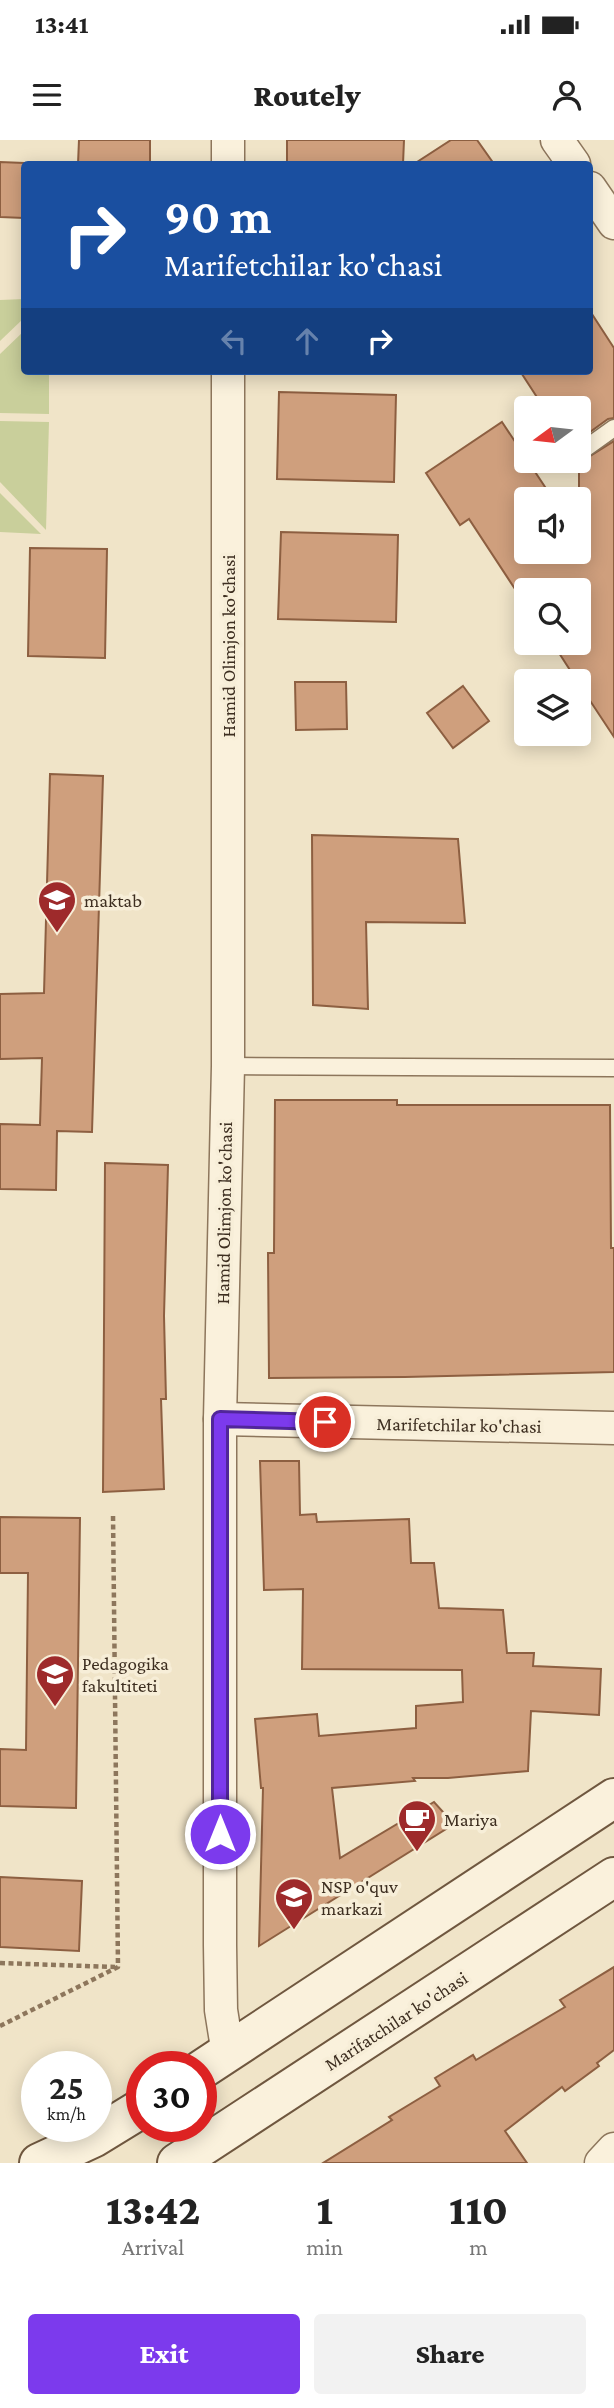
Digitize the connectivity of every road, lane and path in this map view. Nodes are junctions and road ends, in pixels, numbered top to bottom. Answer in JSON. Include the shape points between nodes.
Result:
{"nodes":[{"id":1,"x":228,"y":140,"type":"edge"},
{"id":2,"x":557,"y":140,"type":"edge"},
{"id":3,"x":228,"y":161,"type":"edge"},
{"id":4,"x":572,"y":161,"type":"edge"},
{"id":5,"x":593,"y":192,"type":"edge"},
{"id":6,"x":614,"y":223,"type":"edge"},
{"id":7,"x":228,"y":375,"type":"edge"},
{"id":8,"x":614,"y":428,"type":"edge"},
{"id":9,"x":592,"y":443,"type":"edge"},
{"id":10,"x":228,"y":1066,"type":"junction"},
{"id":11,"x":614,"y":1068,"type":"edge"},
{"id":12,"x":220,"y":1419,"type":"junction"},
{"id":13,"x":614,"y":1428,"type":"edge"},
{"id":14,"x":113,"y":1514,"type":"dead end"},
{"id":15,"x":614,"y":1798,"type":"edge"},
{"id":16,"x":614,"y":1877,"type":"edge"},
{"id":17,"x":0,"y":1963,"type":"edge"},
{"id":18,"x":118,"y":1967,"type":"junction"},
{"id":19,"x":0,"y":2026,"type":"edge"},
{"id":20,"x":216,"y":2051,"type":"edge"},
{"id":21,"x":217,"y":2061,"type":"edge"},
{"id":22,"x":126,"y":2124,"type":"edge"},
{"id":23,"x":614,"y":2149,"type":"edge"},
{"id":24,"x":100,"y":2150,"type":"edge"},
{"id":25,"x":39,"y":2163,"type":"edge"},
{"id":26,"x":177,"y":2163,"type":"edge"},
{"id":27,"x":601,"y":2163,"type":"edge"}],
"edges":[{"from":1,"to":3,"type":"street"},
{"from":2,"to":4,"type":"street"},
{"from":5,"to":6,"type":"street"},
{"from":7,"to":10,"type":"street","name":"Hamid Olimjon ko'chasi"},
{"from":8,"to":9,"type":"lane"},
{"from":10,"to":11,"type":"lane"},
{"from":10,"to":12,"type":"street","name":"Hamid Olimjon ko'chasi"},
{"from":12,"to":13,"type":"street","name":"Marifetchilar ko'chasi"},
{"from":12,"to":20,"type":"street","name":"Hamid Olimjon ko'chasi","via":[[221,1997]]},
{"from":14,"to":18,"type":"path"},
{"from":15,"to":21,"type":"street"},
{"from":16,"to":26,"type":"street","name":"Marifatchilar ko'chasi"},
{"from":17,"to":18,"type":"path"},
{"from":18,"to":19,"type":"path"},
{"from":22,"to":24,"type":"street"},
{"from":23,"to":27,"type":"street"},
{"from":24,"to":25,"type":"street"}]}
